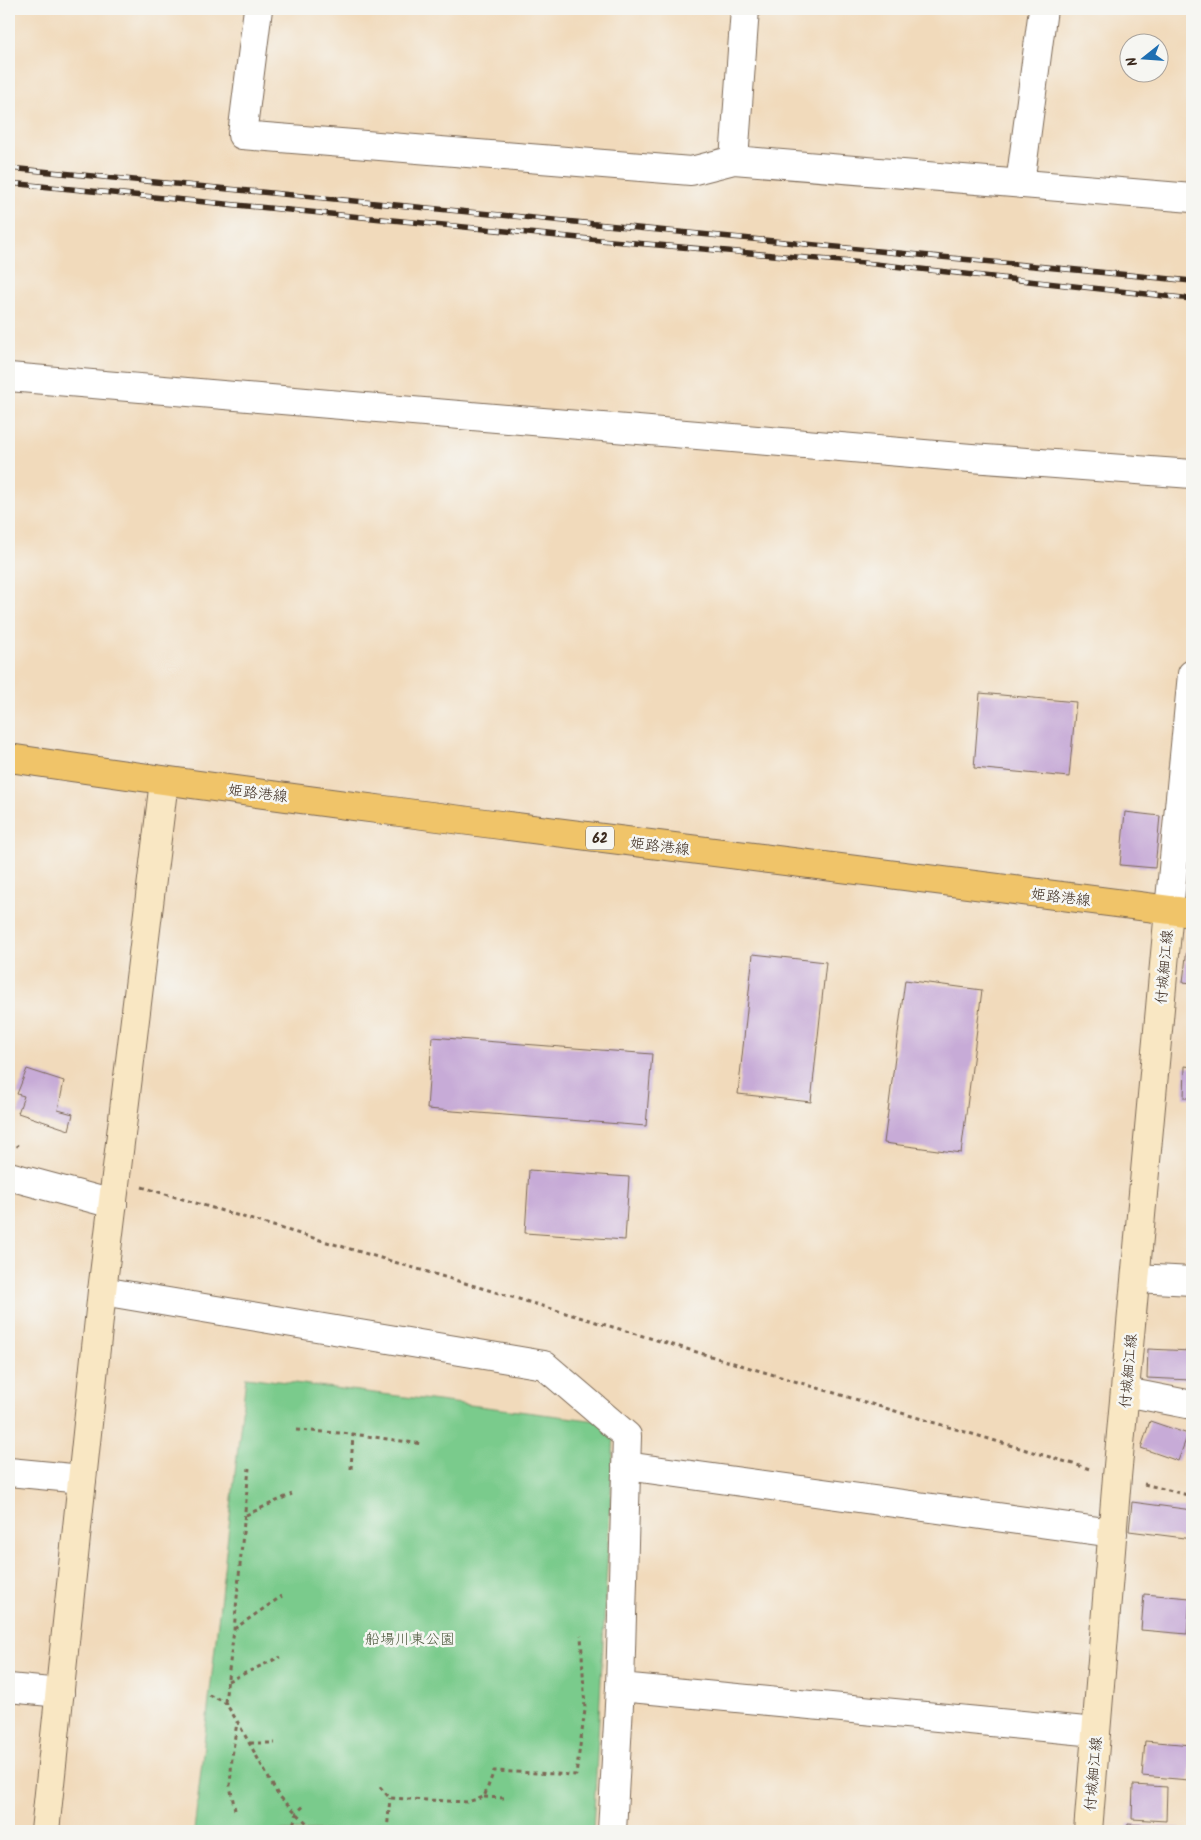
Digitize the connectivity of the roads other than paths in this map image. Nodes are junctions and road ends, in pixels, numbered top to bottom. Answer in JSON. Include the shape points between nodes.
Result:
{"nodes":[{"id":1,"x":258,"y":9,"type":"edge"},
{"id":2,"x":745,"y":9,"type":"edge"},
{"id":3,"x":1043,"y":9,"type":"edge"},
{"id":4,"x":734,"y":160,"type":"junction"},
{"id":5,"x":1020,"y":184,"type":"junction"},
{"id":6,"x":1192,"y":198,"type":"edge"},
{"id":7,"x":9,"y":377,"type":"edge"},
{"id":8,"x":1192,"y":474,"type":"edge"},
{"id":9,"x":1192,"y":674,"type":"edge"},
{"id":10,"x":9,"y":758,"type":"edge"},
{"id":11,"x":164,"y":781,"type":"junction"},
{"id":12,"x":1181,"y":912,"type":"edge"},
{"id":13,"x":9,"y":1176,"type":"edge"},
{"id":14,"x":112,"y":1204,"type":"junction"},
{"id":15,"x":1136,"y":1278,"type":"junction"},
{"id":16,"x":1192,"y":1281,"type":"edge"},
{"id":17,"x":102,"y":1291,"type":"junction"},
{"id":18,"x":1126,"y":1392,"type":"junction"},
{"id":19,"x":1192,"y":1406,"type":"edge"},
{"id":20,"x":626,"y":1466,"type":"junction"},
{"id":21,"x":9,"y":1478,"type":"edge"},
{"id":22,"x":82,"y":1479,"type":"junction"},
{"id":23,"x":1113,"y":1533,"type":"junction"},
{"id":24,"x":620,"y":1686,"type":"junction"},
{"id":25,"x":9,"y":1688,"type":"edge"},
{"id":26,"x":60,"y":1693,"type":"junction"},
{"id":27,"x":1096,"y":1732,"type":"junction"},
{"id":28,"x":45,"y":1831,"type":"edge"},
{"id":29,"x":612,"y":1831,"type":"edge"},
{"id":30,"x":1088,"y":1831,"type":"edge"}],
"edges":[{"from":1,"to":4,"type":"street","via":[[242,135],[692,171]]},
{"from":2,"to":4,"type":"street"},
{"from":3,"to":5,"type":"street"},
{"from":4,"to":5,"type":"street"},
{"from":5,"to":6,"type":"street"},
{"from":7,"to":8,"type":"street","via":[[962,458]]},
{"from":9,"to":12,"type":"street"},
{"from":10,"to":11,"type":"main road","name":"姫路港線","number":"62"},
{"from":11,"to":12,"type":"main road","name":"姫路港線","number":"62"},
{"from":11,"to":14,"type":"street"},
{"from":12,"to":15,"type":"street","name":"付城細江線"},
{"from":13,"to":14,"type":"street"},
{"from":14,"to":17,"type":"street"},
{"from":15,"to":16,"type":"street"},
{"from":15,"to":18,"type":"street","name":"付城細江線"},
{"from":17,"to":20,"type":"street","via":[[544,1365],[627,1436]]},
{"from":17,"to":22,"type":"street"},
{"from":18,"to":19,"type":"street"},
{"from":18,"to":23,"type":"street","name":"付城細江線"},
{"from":20,"to":23,"type":"street"},
{"from":20,"to":24,"type":"street"},
{"from":21,"to":22,"type":"street"},
{"from":22,"to":26,"type":"street"},
{"from":23,"to":27,"type":"street","name":"付城細江線"},
{"from":24,"to":27,"type":"street"},
{"from":24,"to":29,"type":"street"},
{"from":25,"to":26,"type":"street"},
{"from":26,"to":28,"type":"street"},
{"from":27,"to":30,"type":"street","name":"付城細江線"}]}
